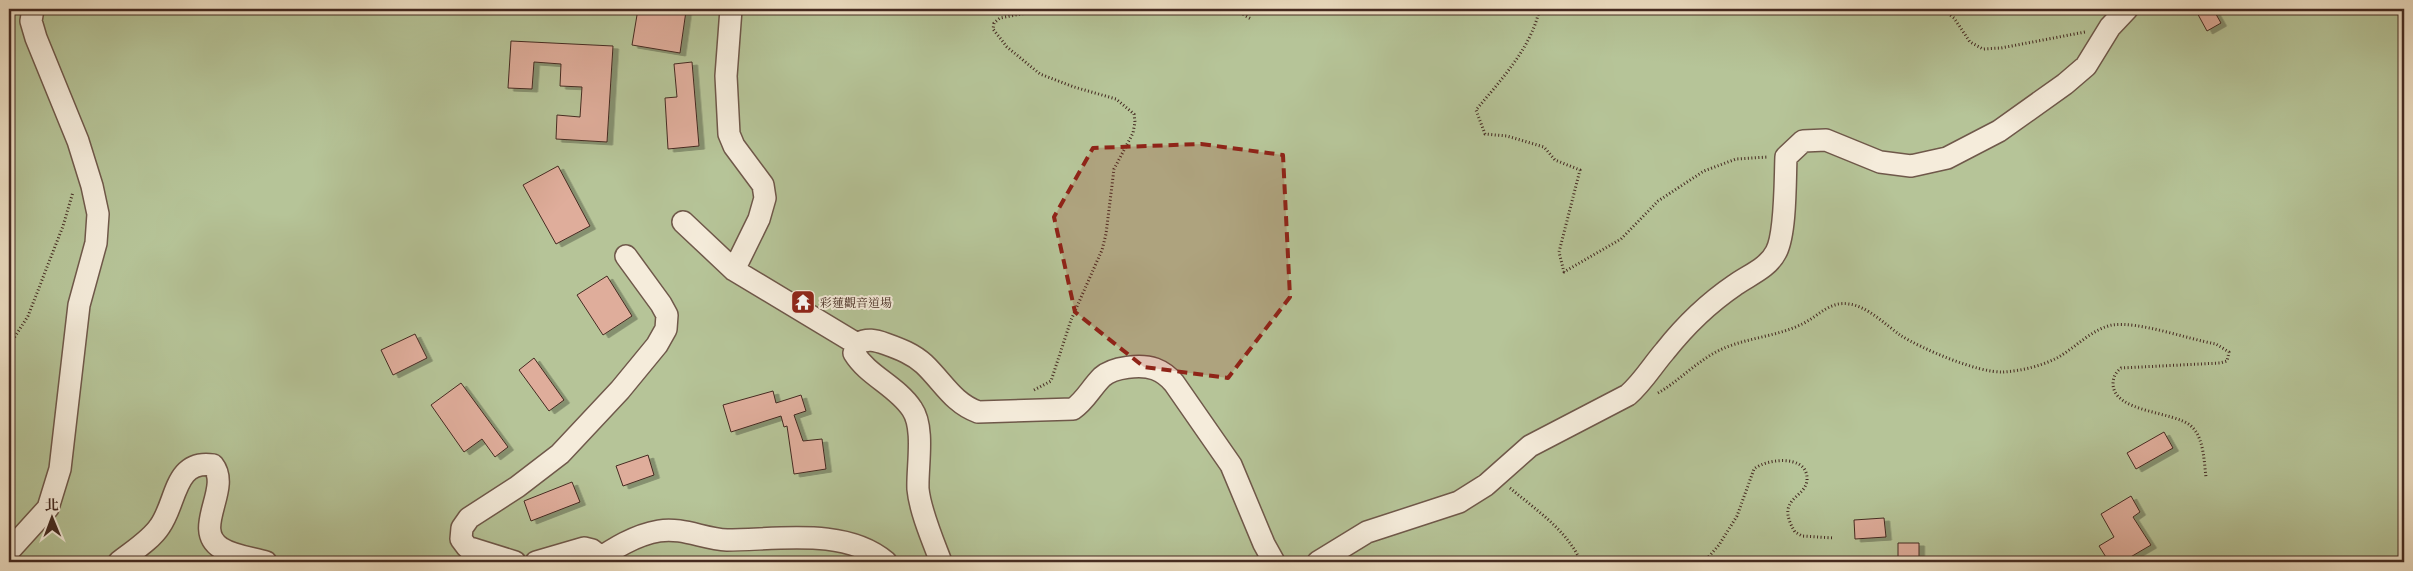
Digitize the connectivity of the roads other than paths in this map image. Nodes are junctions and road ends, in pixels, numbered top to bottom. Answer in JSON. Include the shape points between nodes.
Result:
{"nodes":[{"id":1,"x":33,"y":9,"type":"edge"},
{"id":2,"x":731,"y":9,"type":"edge"},
{"id":3,"x":2127,"y":9,"type":"edge"},
{"id":4,"x":683,"y":222,"type":"dead end"},
{"id":5,"x":626,"y":256,"type":"dead end"},
{"id":6,"x":734,"y":270,"type":"junction"},
{"id":7,"x":857,"y":344,"type":"junction"},
{"id":8,"x":9,"y":551,"type":"edge"},
{"id":9,"x":597,"y":560,"type":"edge"},
{"id":10,"x":120,"y":562,"type":"edge"},
{"id":11,"x":266,"y":562,"type":"edge"},
{"id":12,"x":515,"y":562,"type":"edge"},
{"id":13,"x":536,"y":562,"type":"edge"},
{"id":14,"x":886,"y":562,"type":"edge"},
{"id":15,"x":941,"y":562,"type":"edge"},
{"id":16,"x":1274,"y":562,"type":"edge"},
{"id":17,"x":1318,"y":562,"type":"edge"}],
"edges":[{"from":1,"to":8,"type":"street","via":[[31,21],[36,38],[78,141],[98,214],[96,243],[80,306],[55,489],[48,508]]},
{"from":2,"to":6,"type":"street","via":[[726,76],[729,134],[763,185],[765,198],[759,219]]},
{"from":3,"to":17,"type":"street","via":[[2110,27],[2086,66],[2065,84],[1999,131],[1947,158],[1910,166],[1880,162],[1826,140],[1803,141],[1786,157],[1777,251],[1769,262],[1708,307],[1665,350],[1628,395],[1530,446],[1496,476],[1458,502],[1367,532]]},
{"from":4,"to":6,"type":"street"},
{"from":5,"to":12,"type":"street","via":[[661,304],[667,315],[666,329],[620,390],[560,454],[469,518],[462,528],[461,538],[468,547]]},
{"from":6,"to":7,"type":"street"},
{"from":7,"to":15,"type":"street","via":[[854,353],[859,362],[897,392],[913,410],[917,422],[918,490]]},
{"from":7,"to":16,"type":"street","via":[[865,339],[906,352],[932,372],[952,397],[978,412],[1073,409],[1104,376],[1117,370],[1155,369],[1174,383],[1222,450]]},
{"from":9,"to":13,"type":"street","via":[[592,550],[584,548]]},
{"from":9,"to":14,"type":"street","via":[[624,543],[658,531],[682,531],[725,540],[808,538],[836,541],[863,549]]},
{"from":10,"to":11,"type":"street","via":[[160,527],[178,484],[188,469],[201,463],[213,465],[219,473],[220,484],[210,522],[214,541],[221,549]]}]}
